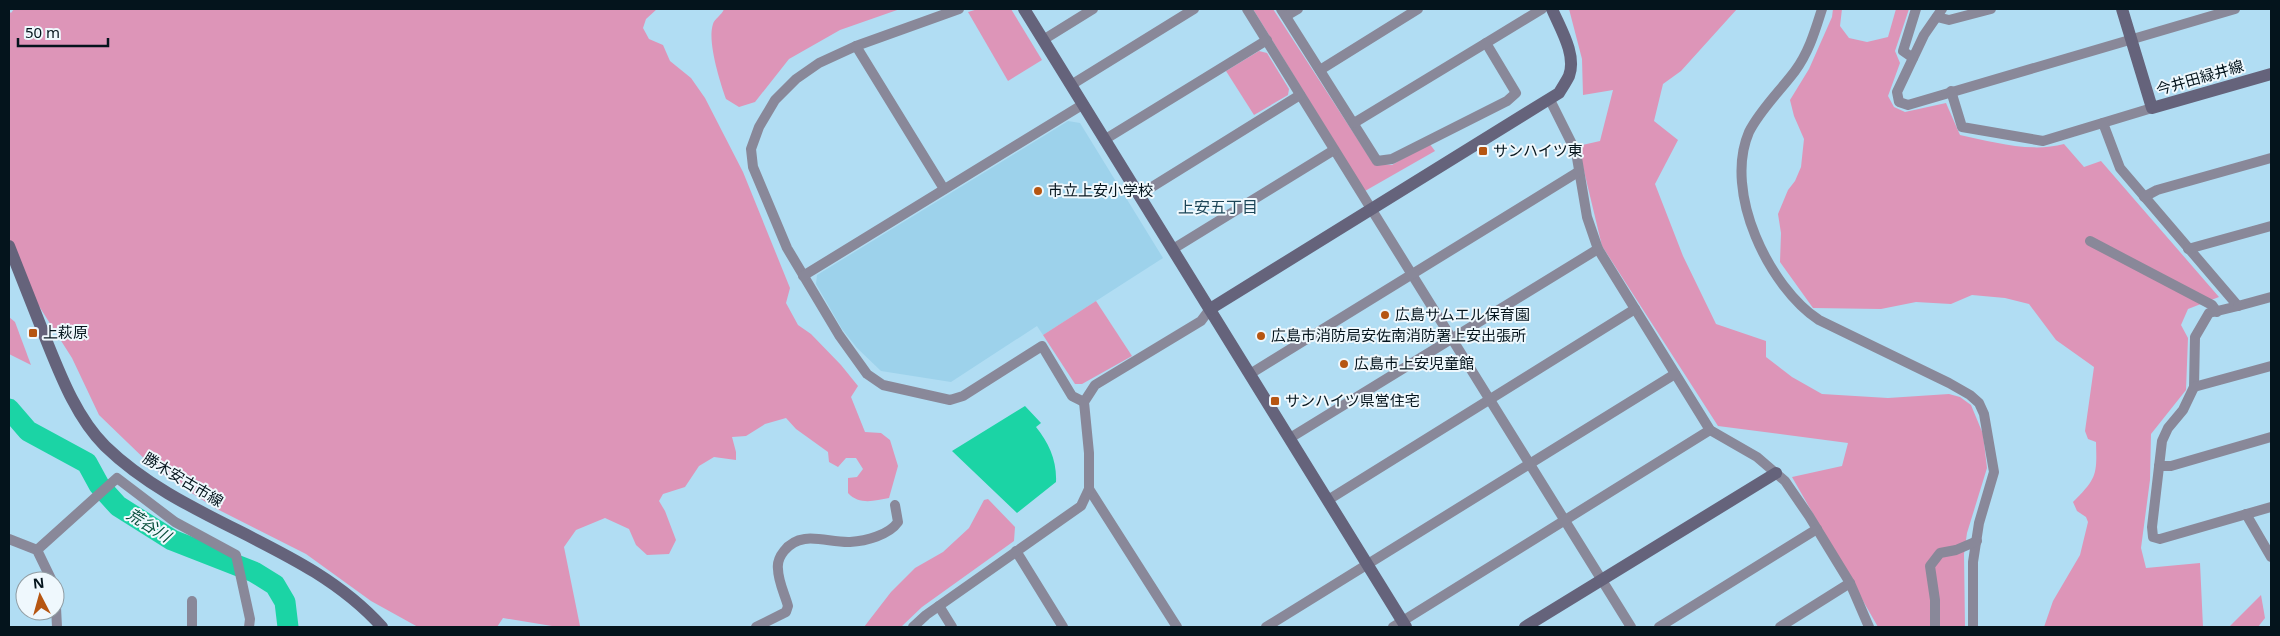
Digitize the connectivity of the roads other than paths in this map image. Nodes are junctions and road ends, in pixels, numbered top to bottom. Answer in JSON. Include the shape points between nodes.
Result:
{"nodes":[{"id":1,"x":959,"y":9,"type":"edge"},
{"id":2,"x":1024,"y":9,"type":"edge"},
{"id":3,"x":1093,"y":9,"type":"edge"},
{"id":4,"x":1194,"y":9,"type":"edge"},
{"id":5,"x":1247,"y":9,"type":"edge"},
{"id":6,"x":1298,"y":9,"type":"edge"},
{"id":7,"x":1418,"y":9,"type":"edge"},
{"id":8,"x":1542,"y":9,"type":"edge"},
{"id":9,"x":1552,"y":9,"type":"edge"},
{"id":10,"x":1822,"y":9,"type":"edge"},
{"id":11,"x":1916,"y":9,"type":"edge"},
{"id":12,"x":1991,"y":9,"type":"edge"},
{"id":13,"x":2122,"y":9,"type":"edge"},
{"id":14,"x":2235,"y":9,"type":"edge"},
{"id":15,"x":1180,"y":12,"type":"edge"},
{"id":16,"x":1283,"y":12,"type":"edge"},
{"id":17,"x":1940,"y":13,"type":"edge"},
{"id":18,"x":2130,"y":39,"type":"junction"},
{"id":19,"x":1043,"y":40,"type":"junction"},
{"id":20,"x":1267,"y":40,"type":"junction"},
{"id":21,"x":1486,"y":43,"type":"junction"},
{"id":22,"x":856,"y":46,"type":"junction"},
{"id":23,"x":1913,"y":58,"type":"junction"},
{"id":24,"x":1320,"y":70,"type":"junction"},
{"id":25,"x":2271,"y":74,"type":"edge"},
{"id":26,"x":1071,"y":85,"type":"junction"},
{"id":27,"x":1951,"y":91,"type":"junction"},
{"id":28,"x":1300,"y":95,"type":"junction"},
{"id":29,"x":1550,"y":100,"type":"junction"},
{"id":30,"x":1082,"y":104,"type":"junction"},
{"id":31,"x":2152,"y":108,"type":"junction"},
{"id":32,"x":1354,"y":123,"type":"junction"},
{"id":33,"x":2103,"y":123,"type":"junction"},
{"id":34,"x":1104,"y":140,"type":"junction"},
{"id":35,"x":1334,"y":150,"type":"junction"},
{"id":36,"x":2271,"y":158,"type":"edge"},
{"id":37,"x":1578,"y":172,"type":"junction"},
{"id":38,"x":944,"y":190,"type":"junction"},
{"id":39,"x":1139,"y":195,"type":"junction"},
{"id":40,"x":2144,"y":197,"type":"junction"},
{"id":41,"x":1371,"y":210,"type":"junction"},
{"id":42,"x":2271,"y":226,"type":"edge"},
{"id":43,"x":2090,"y":241,"type":"dead end"},
{"id":44,"x":9,"y":246,"type":"edge"},
{"id":45,"x":1173,"y":249,"type":"junction"},
{"id":46,"x":1598,"y":249,"type":"junction"},
{"id":47,"x":2188,"y":249,"type":"junction"},
{"id":48,"x":1411,"y":275,"type":"junction"},
{"id":49,"x":803,"y":276,"type":"junction"},
{"id":50,"x":2271,"y":297,"type":"edge"},
{"id":51,"x":2238,"y":306,"type":"junction"},
{"id":52,"x":1210,"y":309,"type":"junction"},
{"id":53,"x":1635,"y":310,"type":"junction"},
{"id":54,"x":2217,"y":312,"type":"junction"},
{"id":55,"x":1451,"y":339,"type":"junction"},
{"id":56,"x":2271,"y":366,"type":"edge"},
{"id":57,"x":1250,"y":374,"type":"junction"},
{"id":58,"x":1675,"y":374,"type":"junction"},
{"id":59,"x":2194,"y":387,"type":"junction"},
{"id":60,"x":1489,"y":400,"type":"junction"},
{"id":61,"x":1084,"y":402,"type":"junction"},
{"id":62,"x":1710,"y":430,"type":"junction"},
{"id":63,"x":2271,"y":437,"type":"edge"},
{"id":64,"x":1290,"y":438,"type":"junction"},
{"id":65,"x":1529,"y":464,"type":"junction"},
{"id":66,"x":2159,"y":466,"type":"junction"},
{"id":67,"x":1776,"y":473,"type":"junction"},
{"id":68,"x":1089,"y":489,"type":"junction"},
{"id":69,"x":1328,"y":500,"type":"junction"},
{"id":70,"x":895,"y":505,"type":"dead end"},
{"id":71,"x":2271,"y":507,"type":"edge"},
{"id":72,"x":2246,"y":514,"type":"junction"},
{"id":73,"x":1565,"y":520,"type":"junction"},
{"id":74,"x":1817,"y":530,"type":"junction"},
{"id":75,"x":9,"y":539,"type":"edge"},
{"id":76,"x":1976,"y":541,"type":"junction"},
{"id":77,"x":37,"y":550,"type":"junction"},
{"id":78,"x":1016,"y":552,"type":"junction"},
{"id":79,"x":2271,"y":557,"type":"edge"},
{"id":80,"x":1367,"y":564,"type":"junction"},
{"id":81,"x":47,"y":571,"type":"edge"},
{"id":82,"x":1601,"y":580,"type":"junction"},
{"id":83,"x":1850,"y":584,"type":"junction"},
{"id":84,"x":192,"y":600,"type":"dead end"},
{"id":85,"x":939,"y":606,"type":"junction"},
{"id":86,"x":1401,"y":625,"type":"edge"},
{"id":87,"x":192,"y":627,"type":"edge"},
{"id":88,"x":249,"y":627,"type":"edge"},
{"id":89,"x":382,"y":627,"type":"edge"},
{"id":90,"x":756,"y":627,"type":"edge"},
{"id":91,"x":913,"y":627,"type":"edge"},
{"id":92,"x":952,"y":627,"type":"edge"},
{"id":93,"x":1063,"y":627,"type":"edge"},
{"id":94,"x":1177,"y":627,"type":"edge"},
{"id":95,"x":1266,"y":627,"type":"edge"},
{"id":96,"x":1525,"y":627,"type":"edge"},
{"id":97,"x":1631,"y":627,"type":"edge"},
{"id":98,"x":1659,"y":627,"type":"edge"},
{"id":99,"x":1780,"y":627,"type":"edge"},
{"id":100,"x":1869,"y":627,"type":"edge"},
{"id":101,"x":1935,"y":627,"type":"edge"},
{"id":102,"x":1973,"y":627,"type":"edge"}],
"edges":[{"from":1,"to":22,"type":"street"},
{"from":2,"to":19,"type":"street"},
{"from":3,"to":19,"type":"street"},
{"from":4,"to":15,"type":"street"},
{"from":5,"to":20,"type":"street"},
{"from":6,"to":16,"type":"street"},
{"from":7,"to":24,"type":"street"},
{"from":8,"to":21,"type":"street"},
{"from":9,"to":29,"type":"street","via":[[1571,59],[1569,75],[1559,93]]},
{"from":10,"to":76,"type":"street","via":[[1804,58],[1754,122],[1748,135],[1742,173],[1752,228],[1783,286],[1802,309],[1949,383],[1979,403],[1984,414],[1994,472]]},
{"from":11,"to":23,"type":"street","via":[[1903,51]]},
{"from":12,"to":17,"type":"street","via":[[1949,20]]},
{"from":13,"to":18,"type":"street","name":"今井田緑井線"},
{"from":14,"to":18,"type":"street"},
{"from":15,"to":26,"type":"street"},
{"from":16,"to":24,"type":"street"},
{"from":17,"to":23,"type":"street"},
{"from":18,"to":27,"type":"street"},
{"from":18,"to":31,"type":"street","name":"今井田緑井線"},
{"from":19,"to":26,"type":"street"},
{"from":20,"to":28,"type":"street"},
{"from":20,"to":34,"type":"street"},
{"from":21,"to":32,"type":"street"},
{"from":21,"to":32,"type":"street","via":[[1516,93],[1507,100],[1392,159],[1377,160]]},
{"from":22,"to":38,"type":"street"},
{"from":22,"to":49,"type":"street","via":[[819,63],[796,79],[775,100],[751,149],[753,167],[786,248]]},
{"from":23,"to":27,"type":"street","via":[[1897,92],[1898,102],[1908,105]]},
{"from":24,"to":32,"type":"street"},
{"from":25,"to":31,"type":"street","name":"今井田緑井線"},
{"from":26,"to":30,"type":"street"},
{"from":27,"to":33,"type":"street","via":[[1962,127],[2043,141]]},
{"from":28,"to":35,"type":"street"},
{"from":28,"to":39,"type":"street"},
{"from":29,"to":37,"type":"street","via":[[1576,152]]},
{"from":29,"to":41,"type":"street"},
{"from":30,"to":34,"type":"street"},
{"from":30,"to":38,"type":"street"},
{"from":31,"to":33,"type":"street"},
{"from":33,"to":40,"type":"street","via":[[2120,168]]},
{"from":34,"to":39,"type":"street"},
{"from":35,"to":41,"type":"street"},
{"from":35,"to":45,"type":"street"},
{"from":36,"to":40,"type":"street","via":[[2157,190]]},
{"from":37,"to":46,"type":"street","via":[[1587,217]]},
{"from":37,"to":48,"type":"street"},
{"from":38,"to":49,"type":"street"},
{"from":39,"to":45,"type":"street"},
{"from":40,"to":47,"type":"street"},
{"from":41,"to":48,"type":"street"},
{"from":41,"to":52,"type":"street"},
{"from":42,"to":47,"type":"street"},
{"from":43,"to":54,"type":"street","via":[[2212,305]]},
{"from":44,"to":89,"type":"street","name":"勝木安古市線","via":[[68,389],[83,418],[104,445],[137,474],[168,494],[314,571],[367,611]]},
{"from":45,"to":52,"type":"street"},
{"from":46,"to":53,"type":"street"},
{"from":46,"to":55,"type":"street"},
{"from":47,"to":51,"type":"street"},
{"from":48,"to":55,"type":"street"},
{"from":48,"to":57,"type":"street"},
{"from":49,"to":61,"type":"street","via":[[844,343],[867,374],[883,384],[950,400],[963,396],[1042,346],[1072,396]]},
{"from":50,"to":51,"type":"street"},
{"from":51,"to":54,"type":"street"},
{"from":52,"to":57,"type":"street"},
{"from":52,"to":61,"type":"street","via":[[1201,321],[1095,385]]},
{"from":53,"to":58,"type":"street"},
{"from":53,"to":60,"type":"street"},
{"from":54,"to":59,"type":"street","via":[[2209,313],[2195,337]]},
{"from":55,"to":60,"type":"street"},
{"from":55,"to":64,"type":"street"},
{"from":56,"to":59,"type":"street"},
{"from":57,"to":64,"type":"street"},
{"from":58,"to":62,"type":"street"},
{"from":58,"to":65,"type":"street"},
{"from":59,"to":66,"type":"street","via":[[2162,441]]},
{"from":60,"to":65,"type":"street"},
{"from":60,"to":69,"type":"street"},
{"from":61,"to":68,"type":"street"},
{"from":62,"to":67,"type":"street","via":[[1757,457]]},
{"from":62,"to":73,"type":"street"},
{"from":63,"to":66,"type":"street","via":[[2171,466]]},
{"from":64,"to":69,"type":"street"},
{"from":65,"to":73,"type":"street"},
{"from":65,"to":80,"type":"street"},
{"from":66,"to":72,"type":"street","via":[[2153,537],[2160,539]]},
{"from":67,"to":74,"type":"street","via":[[1785,481]]},
{"from":67,"to":82,"type":"street"},
{"from":68,"to":78,"type":"street","via":[[1081,506]]},
{"from":68,"to":94,"type":"street"},
{"from":69,"to":80,"type":"street"},
{"from":70,"to":90,"type":"street","via":[[898,522],[893,529],[869,538],[850,542],[809,538],[788,545],[780,556],[778,569],[788,606],[786,612]]},
{"from":71,"to":72,"type":"street"},
{"from":72,"to":79,"type":"street"},
{"from":73,"to":82,"type":"street"},
{"from":73,"to":86,"type":"street"},
{"from":74,"to":83,"type":"street"},
{"from":74,"to":98,"type":"street"},
{"from":75,"to":77,"type":"street"},
{"from":76,"to":101,"type":"street","via":[[1940,553],[1930,566]]},
{"from":76,"to":102,"type":"street"},
{"from":77,"to":81,"type":"street"},
{"from":77,"to":88,"type":"street","via":[[117,478],[175,522],[236,555]]},
{"from":78,"to":85,"type":"street"},
{"from":78,"to":93,"type":"street"},
{"from":80,"to":86,"type":"street"},
{"from":80,"to":95,"type":"street"},
{"from":82,"to":96,"type":"street"},
{"from":82,"to":97,"type":"street"},
{"from":83,"to":99,"type":"street"},
{"from":83,"to":100,"type":"street"},
{"from":84,"to":87,"type":"street"},
{"from":85,"to":91,"type":"street"},
{"from":85,"to":92,"type":"street"}]}
